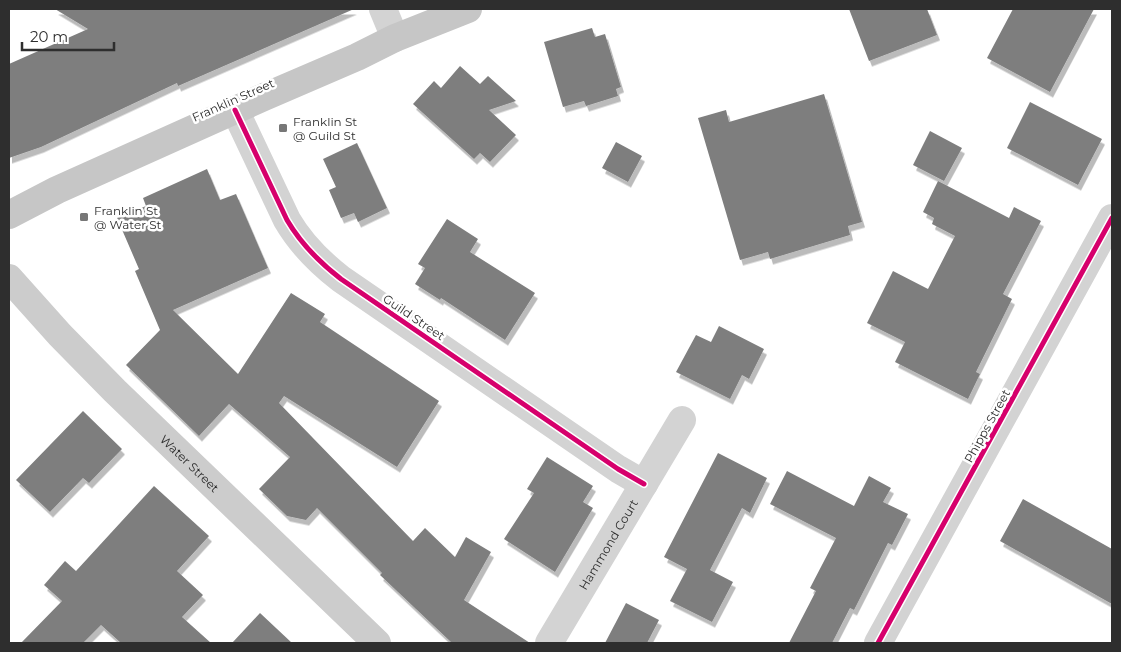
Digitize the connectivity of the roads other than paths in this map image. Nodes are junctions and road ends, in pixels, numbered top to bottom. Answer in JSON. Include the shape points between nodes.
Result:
{"nodes":[{"id":1,"x":383,"y":9,"type":"edge"},
{"id":2,"x":468,"y":9,"type":"edge"},
{"id":3,"x":395,"y":38,"type":"junction"},
{"id":4,"x":234,"y":110,"type":"junction"},
{"id":5,"x":9,"y":215,"type":"edge"},
{"id":6,"x":1112,"y":218,"type":"edge"},
{"id":7,"x":9,"y":278,"type":"edge"},
{"id":8,"x":682,"y":420,"type":"dead end"},
{"id":9,"x":644,"y":484,"type":"junction"},
{"id":10,"x":377,"y":643,"type":"edge"},
{"id":11,"x":548,"y":643,"type":"edge"},
{"id":12,"x":878,"y":643,"type":"edge"}],
"edges":[{"from":1,"to":3,"type":"street"},
{"from":2,"to":3,"type":"main road","name":"Franklin Street"},
{"from":3,"to":4,"type":"main road","name":"Franklin Street"},
{"from":4,"to":5,"type":"main road","name":"Franklin Street"},
{"from":4,"to":9,"type":"street","name":"Guild Street","via":[[287,220],[321,264]]},
{"from":6,"to":12,"type":"street","name":"Phipps Street"},
{"from":7,"to":10,"type":"main road","name":"Water Street","via":[[115,392]]},
{"from":8,"to":9,"type":"street","name":"Hammond Court"},
{"from":9,"to":11,"type":"street","name":"Hammond Court"}]}
